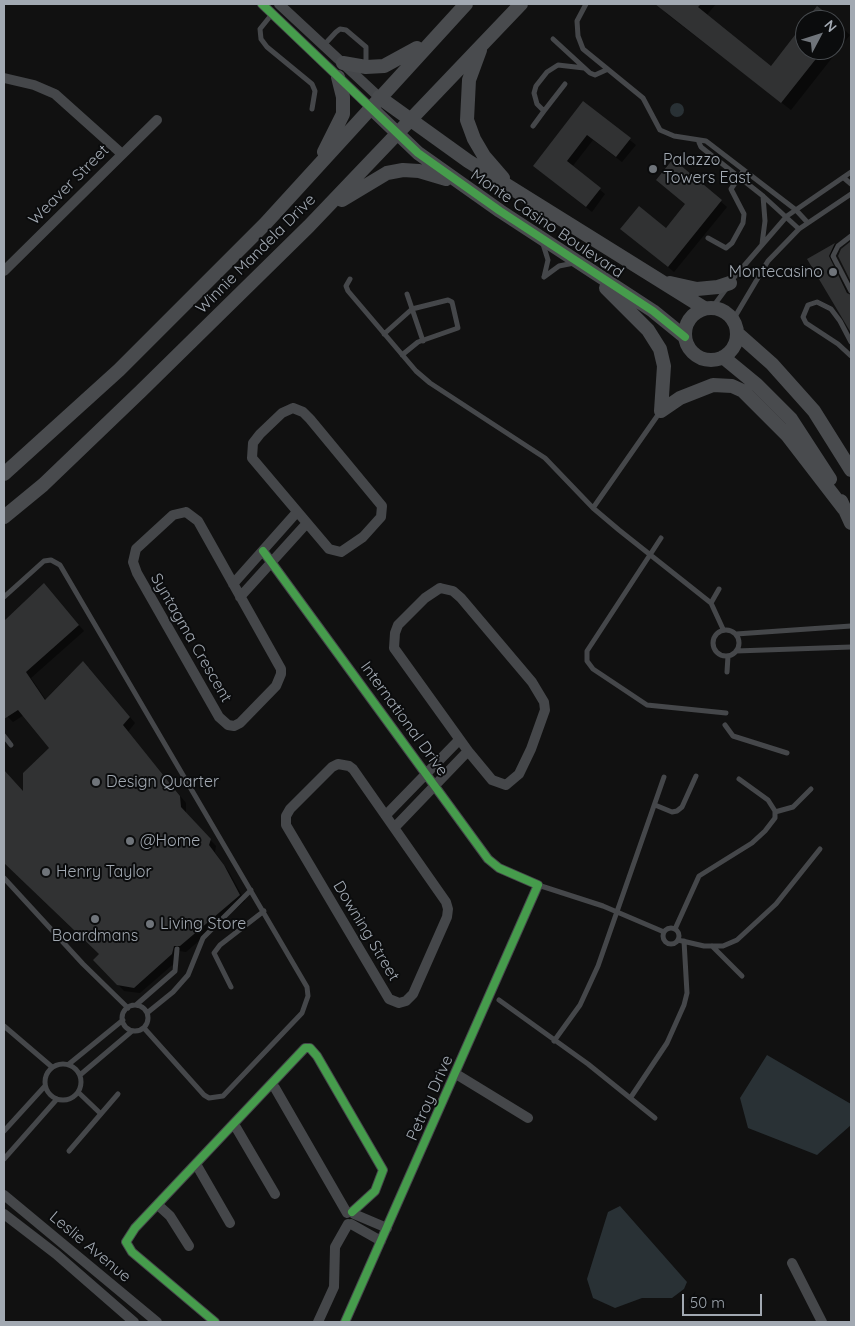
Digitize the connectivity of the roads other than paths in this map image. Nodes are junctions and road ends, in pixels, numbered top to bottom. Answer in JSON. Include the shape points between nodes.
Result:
{"nodes":[{"id":1,"x":262,"y":4,"type":"edge"},
{"id":2,"x":279,"y":4,"type":"edge"},
{"id":3,"x":466,"y":4,"type":"edge"},
{"id":4,"x":521,"y":4,"type":"edge"},
{"id":5,"x":586,"y":4,"type":"edge"},
{"id":6,"x":272,"y":14,"type":"junction"},
{"id":7,"x":294,"y":18,"type":"junction"},
{"id":8,"x":286,"y":27,"type":"junction"},
{"id":9,"x":440,"y":30,"type":"junction"},
{"id":10,"x":553,"y":39,"type":"dead end"},
{"id":11,"x":484,"y":42,"type":"junction"},
{"id":12,"x":324,"y":45,"type":"junction"},
{"id":13,"x":314,"y":56,"type":"junction"},
{"id":14,"x":343,"y":63,"type":"junction"},
{"id":15,"x":366,"y":67,"type":"junction"},
{"id":16,"x":584,"y":68,"type":"junction"},
{"id":17,"x":606,"y":70,"type":"junction"},
{"id":18,"x":338,"y":77,"type":"junction"},
{"id":19,"x":4,"y":78,"type":"edge"},
{"id":20,"x":565,"y":84,"type":"dead end"},
{"id":21,"x":374,"y":102,"type":"junction"},
{"id":22,"x":312,"y":109,"type":"dead end"},
{"id":23,"x":544,"y":111,"type":"junction"},
{"id":24,"x":157,"y":120,"type":"dead end"},
{"id":25,"x":409,"y":120,"type":"junction"},
{"id":26,"x":533,"y":126,"type":"dead end"},
{"id":27,"x":396,"y":134,"type":"junction"},
{"id":28,"x":698,"y":140,"type":"junction"},
{"id":29,"x":122,"y":154,"type":"junction"},
{"id":30,"x":317,"y":169,"type":"junction"},
{"id":31,"x":744,"y":170,"type":"junction"},
{"id":32,"x":851,"y":172,"type":"edge"},
{"id":33,"x":738,"y":177,"type":"junction"},
{"id":34,"x":844,"y":178,"type":"junction"},
{"id":35,"x":851,"y":184,"type":"edge"},
{"id":36,"x":510,"y":187,"type":"junction"},
{"id":37,"x":851,"y":194,"type":"edge"},
{"id":38,"x":478,"y":195,"type":"junction"},
{"id":39,"x":763,"y":196,"type":"junction"},
{"id":40,"x":796,"y":210,"type":"junction"},
{"id":41,"x":787,"y":216,"type":"junction"},
{"id":42,"x":808,"y":223,"type":"junction"},
{"id":43,"x":309,"y":226,"type":"junction"},
{"id":44,"x":799,"y":229,"type":"junction"},
{"id":45,"x":535,"y":234,"type":"junction"},
{"id":46,"x":851,"y":236,"type":"edge"},
{"id":47,"x":708,"y":238,"type":"dead end"},
{"id":48,"x":762,"y":245,"type":"junction"},
{"id":49,"x":580,"y":263,"type":"junction"},
{"id":50,"x":4,"y":271,"type":"edge"},
{"id":51,"x":646,"y":273,"type":"junction"},
{"id":52,"x":350,"y":279,"type":"dead end"},
{"id":53,"x":730,"y":283,"type":"junction"},
{"id":54,"x":851,"y":291,"type":"edge"},
{"id":55,"x":407,"y":294,"type":"dead end"},
{"id":56,"x":708,"y":308,"type":"junction"},
{"id":57,"x":412,"y":309,"type":"junction"},
{"id":58,"x":735,"y":327,"type":"junction"},
{"id":59,"x":384,"y":334,"type":"junction"},
{"id":60,"x":684,"y":337,"type":"junction"},
{"id":61,"x":422,"y":342,"type":"junction"},
{"id":62,"x":851,"y":342,"type":"edge"},
{"id":63,"x":402,"y":355,"type":"junction"},
{"id":64,"x":851,"y":356,"type":"edge"},
{"id":65,"x":723,"y":357,"type":"junction"},
{"id":66,"x":661,"y":411,"type":"junction"},
{"id":67,"x":851,"y":470,"type":"edge"},
{"id":68,"x":4,"y":474,"type":"edge"},
{"id":69,"x":593,"y":508,"type":"junction"},
{"id":70,"x":844,"y":509,"type":"junction"},
{"id":71,"x":297,"y":512,"type":"junction"},
{"id":72,"x":4,"y":517,"type":"edge"},
{"id":73,"x":307,"y":523,"type":"junction"},
{"id":74,"x":851,"y":523,"type":"edge"},
{"id":75,"x":661,"y":538,"type":"dead end"},
{"id":76,"x":263,"y":551,"type":"junction"},
{"id":77,"x":650,"y":554,"type":"junction"},
{"id":78,"x":272,"y":562,"type":"junction"},
{"id":79,"x":233,"y":584,"type":"junction"},
{"id":80,"x":719,"y":589,"type":"dead end"},
{"id":81,"x":4,"y":597,"type":"edge"},
{"id":82,"x":240,"y":597,"type":"junction"},
{"id":83,"x":711,"y":604,"type":"junction"},
{"id":84,"x":851,"y":626,"type":"edge"},
{"id":85,"x":723,"y":630,"type":"junction"},
{"id":86,"x":736,"y":634,"type":"junction"},
{"id":87,"x":851,"y":647,"type":"edge"},
{"id":88,"x":736,"y":651,"type":"junction"},
{"id":89,"x":728,"y":656,"type":"junction"},
{"id":90,"x":727,"y":672,"type":"dead end"},
{"id":91,"x":726,"y":714,"type":"dead end"},
{"id":92,"x":725,"y":725,"type":"dead end"},
{"id":93,"x":4,"y":736,"type":"edge"},
{"id":94,"x":459,"y":740,"type":"junction"},
{"id":95,"x":11,"y":745,"type":"dead end"},
{"id":96,"x":468,"y":751,"type":"junction"},
{"id":97,"x":786,"y":752,"type":"dead end"},
{"id":98,"x":427,"y":773,"type":"junction"},
{"id":99,"x":696,"y":776,"type":"dead end"},
{"id":100,"x":664,"y":777,"type":"dead end"},
{"id":101,"x":739,"y":779,"type":"dead end"},
{"id":102,"x":435,"y":784,"type":"junction"},
{"id":103,"x":811,"y":789,"type":"dead end"},
{"id":104,"x":655,"y":805,"type":"junction"},
{"id":105,"x":775,"y":812,"type":"junction"},
{"id":106,"x":386,"y":815,"type":"junction"},
{"id":107,"x":395,"y":827,"type":"junction"},
{"id":108,"x":820,"y":849,"type":"dead end"},
{"id":109,"x":4,"y":878,"type":"edge"},
{"id":110,"x":538,"y":885,"type":"junction"},
{"id":111,"x":251,"y":890,"type":"junction"},
{"id":112,"x":264,"y":911,"type":"junction"},
{"id":113,"x":618,"y":912,"type":"junction"},
{"id":114,"x":675,"y":929,"type":"junction"},
{"id":115,"x":664,"y":932,"type":"junction"},
{"id":116,"x":681,"y":940,"type":"junction"},
{"id":117,"x":712,"y":946,"type":"junction"},
{"id":118,"x":177,"y":949,"type":"dead end"},
{"id":119,"x":742,"y":976,"type":"dead end"},
{"id":120,"x":231,"y":987,"type":"dead end"},
{"id":121,"x":499,"y":1000,"type":"dead end"},
{"id":122,"x":136,"y":1006,"type":"junction"},
{"id":123,"x":128,"y":1008,"type":"junction"},
{"id":124,"x":147,"y":1013,"type":"junction"},
{"id":125,"x":122,"y":1020,"type":"junction"},
{"id":126,"x":4,"y":1026,"type":"edge"},
{"id":127,"x":144,"y":1028,"type":"junction"},
{"id":128,"x":132,"y":1031,"type":"junction"},
{"id":129,"x":554,"y":1041,"type":"junction"},
{"id":130,"x":69,"y":1064,"type":"junction"},
{"id":131,"x":52,"y":1067,"type":"junction"},
{"id":132,"x":456,"y":1074,"type":"junction"},
{"id":133,"x":80,"y":1075,"type":"junction"},
{"id":134,"x":270,"y":1085,"type":"junction"},
{"id":135,"x":45,"y":1086,"type":"junction"},
{"id":136,"x":78,"y":1092,"type":"junction"},
{"id":137,"x":118,"y":1094,"type":"dead end"},
{"id":138,"x":631,"y":1097,"type":"junction"},
{"id":139,"x":57,"y":1099,"type":"junction"},
{"id":140,"x":101,"y":1114,"type":"junction"},
{"id":141,"x":528,"y":1118,"type":"dead end"},
{"id":142,"x":654,"y":1118,"type":"dead end"},
{"id":143,"x":234,"y":1124,"type":"junction"},
{"id":144,"x":4,"y":1131,"type":"edge"},
{"id":145,"x":69,"y":1151,"type":"dead end"},
{"id":146,"x":4,"y":1160,"type":"edge"},
{"id":147,"x":196,"y":1164,"type":"junction"},
{"id":148,"x":275,"y":1194,"type":"dead end"},
{"id":149,"x":4,"y":1195,"type":"edge"},
{"id":150,"x":158,"y":1205,"type":"junction"},
{"id":151,"x":4,"y":1214,"type":"edge"},
{"id":152,"x":350,"y":1217,"type":"junction"},
{"id":153,"x":230,"y":1222,"type":"dead end"},
{"id":154,"x":387,"y":1228,"type":"junction"},
{"id":155,"x":381,"y":1241,"type":"junction"},
{"id":156,"x":189,"y":1246,"type":"dead end"},
{"id":157,"x":792,"y":1263,"type":"dead end"},
{"id":158,"x":134,"y":1322,"type":"edge"},
{"id":159,"x":158,"y":1322,"type":"edge"},
{"id":160,"x":215,"y":1322,"type":"edge"},
{"id":161,"x":318,"y":1322,"type":"edge"},
{"id":162,"x":345,"y":1322,"type":"edge"},
{"id":163,"x":822,"y":1322,"type":"edge"}],
"edges":[{"from":1,"to":6,"type":"street"},
{"from":2,"to":7,"type":"street"},
{"from":3,"to":9,"type":"main road","name":"Winnie Mandela Drive"},
{"from":4,"to":11,"type":"main road","name":"Winnie Mandela Drive"},
{"from":5,"to":17,"type":"lane","via":[[577,21],[578,36],[583,49]]},
{"from":6,"to":8,"type":"street"},
{"from":6,"to":22,"type":"lane","via":[[260,30],[261,39],[266,47],[312,84],[315,91]]},
{"from":7,"to":8,"type":"street"},
{"from":7,"to":12,"type":"street"},
{"from":8,"to":13,"type":"street"},
{"from":9,"to":15,"type":"main road","via":[[394,62]]},
{"from":9,"to":21,"type":"main road","name":"Winnie Mandela Drive"},
{"from":10,"to":16,"type":"lane"},
{"from":11,"to":25,"type":"main road","name":"Winnie Mandela Drive"},
{"from":11,"to":36,"type":"main road","via":[[469,80],[467,120],[484,156]]},
{"from":12,"to":13,"type":"street"},
{"from":12,"to":14,"type":"street"},
{"from":12,"to":15,"type":"lane","via":[[340,29],[346,30],[366,47]]},
{"from":13,"to":18,"type":"street"},
{"from":14,"to":15,"type":"main road"},
{"from":14,"to":21,"type":"street"},
{"from":16,"to":17,"type":"lane","via":[[595,75]]},
{"from":16,"to":23,"type":"lane","via":[[558,65],[547,72],[534,94]]},
{"from":17,"to":28,"type":"lane","via":[[643,98],[660,130]]},
{"from":18,"to":21,"type":"street"},
{"from":18,"to":30,"type":"main road","via":[[343,114]]},
{"from":19,"to":29,"type":"street","via":[[55,94]]},
{"from":20,"to":23,"type":"lane"},
{"from":21,"to":25,"type":"main road","name":"Monte Casino Boulevard"},
{"from":21,"to":27,"type":"main road","name":"Monte Casino Boulevard"},
{"from":21,"to":30,"type":"main road","name":"Winnie Mandela Drive"},
{"from":23,"to":26,"type":"lane"},
{"from":24,"to":29,"type":"street","name":"Weaver Street"},
{"from":25,"to":27,"type":"main road","name":"Winnie Mandela Drive"},
{"from":25,"to":36,"type":"main road","name":"Monte Casino Boulevard"},
{"from":27,"to":38,"type":"main road","name":"Monte Casino Boulevard"},
{"from":27,"to":43,"type":"main road","name":"Winnie Mandela Drive"},
{"from":28,"to":31,"type":"lane","via":[[706,141]]},
{"from":28,"to":33,"type":"lane","via":[[701,147]]},
{"from":29,"to":50,"type":"street","name":"Weaver Street"},
{"from":30,"to":68,"type":"main road","name":"Winnie Mandela Drive","via":[[119,370]]},
{"from":31,"to":33,"type":"lane"},
{"from":31,"to":40,"type":"lane"},
{"from":32,"to":34,"type":"lane"},
{"from":33,"to":39,"type":"lane"},
{"from":33,"to":47,"type":"lane","via":[[731,192],[742,208],[743,223],[726,248]]},
{"from":34,"to":35,"type":"lane"},
{"from":34,"to":40,"type":"lane"},
{"from":36,"to":51,"type":"main road","name":"Monte Casino Boulevard"},
{"from":37,"to":42,"type":"lane"},
{"from":38,"to":43,"type":"main road","via":[[433,174],[403,170],[387,173],[340,200]]},
{"from":38,"to":45,"type":"main road","name":"Monte Casino Boulevard"},
{"from":39,"to":41,"type":"lane"},
{"from":39,"to":48,"type":"lane","via":[[765,222]]},
{"from":40,"to":41,"type":"lane"},
{"from":40,"to":42,"type":"lane"},
{"from":41,"to":44,"type":"lane"},
{"from":41,"to":48,"type":"lane"},
{"from":42,"to":44,"type":"lane"},
{"from":43,"to":72,"type":"main road","name":"Winnie Mandela Drive","via":[[142,391]]},
{"from":44,"to":58,"type":"lane","via":[[768,261]]},
{"from":45,"to":49,"type":"main road","name":"Monte Casino Boulevard"},
{"from":45,"to":49,"type":"lane","via":[[548,256],[544,277],[559,266]]},
{"from":46,"to":54,"type":"lane","via":[[838,246],[833,256]]},
{"from":48,"to":53,"type":"lane"},
{"from":49,"to":60,"type":"main road","name":"Monte Casino Boulevard","via":[[652,311]]},
{"from":49,"to":66,"type":"main road","via":[[648,330],[660,350],[664,366]]},
{"from":51,"to":53,"type":"main road","via":[[685,287],[708,288]]},
{"from":51,"to":56,"type":"main road","name":"Monte Casino Boulevard"},
{"from":52,"to":59,"type":"lane","via":[[346,286],[348,291]]},
{"from":53,"to":56,"type":"lane"},
{"from":55,"to":57,"type":"lane"},
{"from":56,"to":58,"type":"main road","via":[[724,311]]},
{"from":56,"to":60,"type":"main road","via":[[691,316]]},
{"from":57,"to":59,"type":"lane"},
{"from":57,"to":61,"type":"lane"},
{"from":57,"to":61,"type":"lane","via":[[448,300],[452,302],[458,328]]},
{"from":58,"to":65,"type":"main road","via":[[732,349]]},
{"from":58,"to":67,"type":"main road","via":[[814,411]]},
{"from":59,"to":63,"type":"lane"},
{"from":60,"to":65,"type":"main road","via":[[692,353],[700,358],[716,360]]},
{"from":61,"to":63,"type":"lane"},
{"from":62,"to":64,"type":"lane","via":[[830,309],[817,302],[808,305],[803,318],[806,323]]},
{"from":63,"to":69,"type":"lane","via":[[430,383],[544,458]]},
{"from":65,"to":70,"type":"main road","via":[[757,385],[791,420],[827,472]]},
{"from":66,"to":69,"type":"lane"},
{"from":66,"to":70,"type":"main road","via":[[680,398],[713,385],[732,386],[743,391],[786,434]]},
{"from":69,"to":77,"type":"lane"},
{"from":70,"to":74,"type":"main road"},
{"from":71,"to":73,"type":"street"},
{"from":71,"to":73,"type":"street","via":[[254,462],[252,450],[253,443],[274,420],[293,408],[310,419],[379,500],[383,510],[381,517],[363,537],[341,552],[330,549]]},
{"from":71,"to":76,"type":"street"},
{"from":73,"to":78,"type":"street"},
{"from":75,"to":77,"type":"lane"},
{"from":76,"to":78,"type":"street","name":"International Drive"},
{"from":76,"to":79,"type":"street"},
{"from":77,"to":83,"type":"lane"},
{"from":77,"to":91,"type":"lane","via":[[587,651],[587,661],[593,669],[647,705]]},
{"from":78,"to":82,"type":"street"},
{"from":78,"to":98,"type":"street","name":"International Drive"},
{"from":79,"to":82,"type":"street","name":"Syntagma Crescent"},
{"from":79,"to":82,"type":"street","name":"Syntagma Crescent","via":[[198,521],[186,512],[173,515],[133,554],[137,573],[219,717],[234,726],[276,686],[281,674],[278,662]]},
{"from":80,"to":83,"type":"lane"},
{"from":81,"to":111,"type":"lane","via":[[44,561],[51,560],[60,565]]},
{"from":83,"to":85,"type":"lane"},
{"from":84,"to":86,"type":"lane"},
{"from":85,"to":86,"type":"lane"},
{"from":85,"to":89,"type":"lane","via":[[713,638],[713,647],[719,654]]},
{"from":86,"to":88,"type":"lane","via":[[739,642]]},
{"from":87,"to":88,"type":"lane"},
{"from":88,"to":89,"type":"lane"},
{"from":89,"to":90,"type":"lane"},
{"from":92,"to":97,"type":"lane","via":[[733,736]]},
{"from":93,"to":95,"type":"lane"},
{"from":94,"to":96,"type":"street"},
{"from":94,"to":96,"type":"street","via":[[394,648],[398,625],[440,588],[453,591],[461,598],[532,682],[544,702],[545,710],[531,749],[512,782],[500,784],[492,780]]},
{"from":94,"to":98,"type":"street"},
{"from":96,"to":102,"type":"street"},
{"from":98,"to":102,"type":"street","name":"International Drive"},
{"from":98,"to":106,"type":"street"},
{"from":99,"to":104,"type":"lane","via":[[677,811]]},
{"from":100,"to":104,"type":"lane"},
{"from":101,"to":105,"type":"lane","via":[[761,793]]},
{"from":102,"to":107,"type":"street"},
{"from":102,"to":110,"type":"street","name":"International Drive","via":[[488,859],[499,868]]},
{"from":103,"to":105,"type":"lane","via":[[793,807]]},
{"from":104,"to":113,"type":"lane"},
{"from":105,"to":114,"type":"lane","via":[[773,821],[752,843],[698,876]]},
{"from":106,"to":107,"type":"street","name":"Downing Street"},
{"from":106,"to":107,"type":"street","name":"Downing Street","via":[[353,769],[344,764],[332,767],[290,809],[285,821],[389,999],[400,1003],[406,1002],[413,994],[448,917],[448,909]]},
{"from":108,"to":117,"type":"lane","via":[[776,904],[749,930],[723,946]]},
{"from":109,"to":123,"type":"lane"},
{"from":110,"to":113,"type":"lane"},
{"from":110,"to":132,"type":"street","name":"Petroy Drive"},
{"from":111,"to":112,"type":"lane"},
{"from":111,"to":124,"type":"lane","via":[[203,938],[188,975]]},
{"from":112,"to":120,"type":"lane","via":[[220,944],[214,953]]},
{"from":112,"to":127,"type":"lane","via":[[307,987],[307,1005],[228,1093],[215,1098],[204,1095]]},
{"from":113,"to":115,"type":"lane"},
{"from":113,"to":129,"type":"lane","via":[[590,986]]},
{"from":114,"to":115,"type":"lane"},
{"from":114,"to":116,"type":"lane"},
{"from":115,"to":116,"type":"lane","via":[[668,943]]},
{"from":116,"to":117,"type":"lane"},
{"from":116,"to":138,"type":"lane","via":[[686,993],[684,1005],[667,1044]]},
{"from":117,"to":119,"type":"lane"},
{"from":118,"to":122,"type":"lane","via":[[175,971]]},
{"from":121,"to":129,"type":"lane"},
{"from":122,"to":123,"type":"lane"},
{"from":122,"to":124,"type":"lane"},
{"from":123,"to":125,"type":"lane"},
{"from":124,"to":127,"type":"lane"},
{"from":125,"to":128,"type":"lane"},
{"from":125,"to":130,"type":"lane"},
{"from":126,"to":131,"type":"lane"},
{"from":127,"to":128,"type":"lane"},
{"from":128,"to":133,"type":"lane"},
{"from":129,"to":138,"type":"lane"},
{"from":130,"to":131,"type":"lane","via":[[60,1063]]},
{"from":130,"to":133,"type":"lane"},
{"from":131,"to":135,"type":"lane","via":[[46,1074]]},
{"from":132,"to":141,"type":"street"},
{"from":132,"to":154,"type":"street","name":"Petroy Drive"},
{"from":133,"to":136,"type":"lane"},
{"from":134,"to":143,"type":"street"},
{"from":134,"to":152,"type":"street","via":[[275,1088]]},
{"from":134,"to":152,"type":"street","via":[[305,1048],[310,1048],[317,1056],[383,1170],[375,1191]]},
{"from":135,"to":139,"type":"lane"},
{"from":135,"to":144,"type":"lane"},
{"from":136,"to":139,"type":"lane","via":[[69,1099]]},
{"from":136,"to":140,"type":"lane"},
{"from":137,"to":140,"type":"lane"},
{"from":138,"to":142,"type":"lane"},
{"from":139,"to":146,"type":"lane"},
{"from":140,"to":145,"type":"lane"},
{"from":143,"to":147,"type":"street"},
{"from":143,"to":148,"type":"street"},
{"from":147,"to":150,"type":"street"},
{"from":147,"to":153,"type":"street"},
{"from":149,"to":159,"type":"street","name":"Leslie Avenue"},
{"from":150,"to":156,"type":"street","via":[[170,1216]]},
{"from":150,"to":160,"type":"street","via":[[130,1234],[126,1245]]},
{"from":151,"to":158,"type":"street","name":"Leslie Avenue"},
{"from":152,"to":154,"type":"street"},
{"from":152,"to":155,"type":"street"},
{"from":152,"to":161,"type":"street","via":[[335,1247],[334,1287]]},
{"from":154,"to":155,"type":"street","name":"Petroy Drive"},
{"from":155,"to":162,"type":"street","name":"Petroy Drive"},
{"from":157,"to":163,"type":"street"}]}
